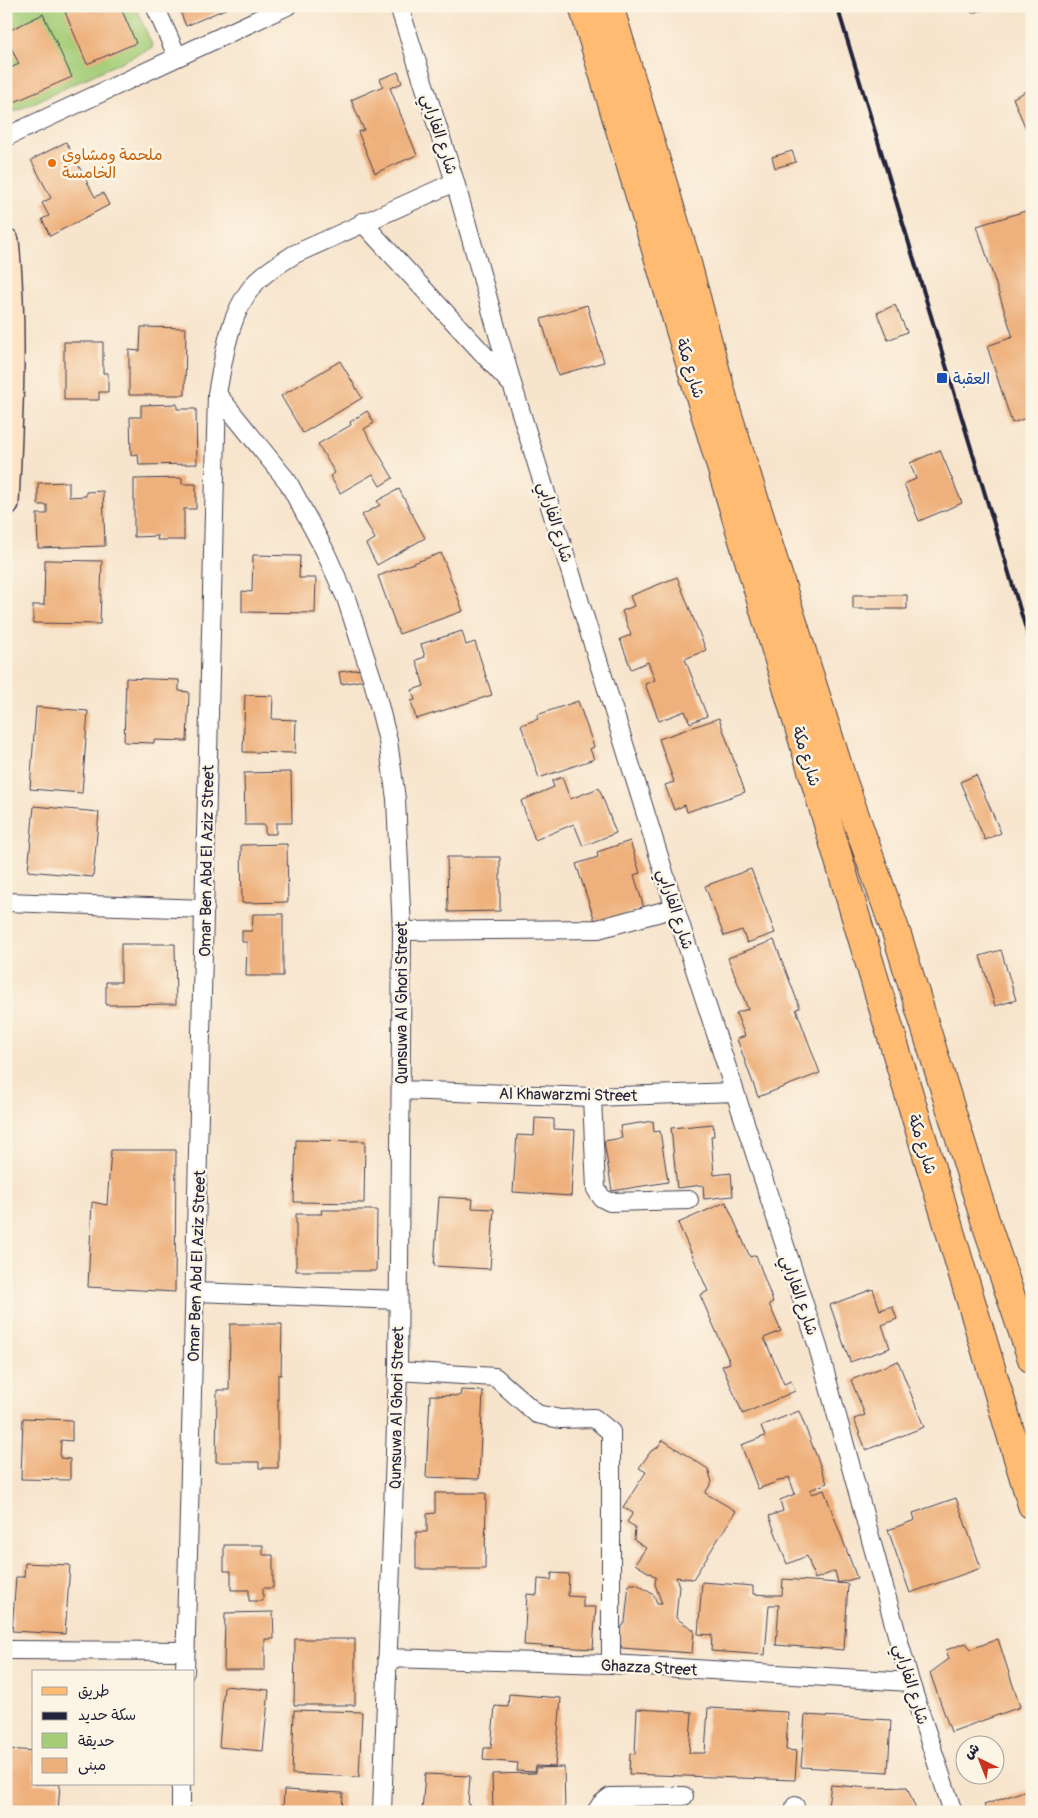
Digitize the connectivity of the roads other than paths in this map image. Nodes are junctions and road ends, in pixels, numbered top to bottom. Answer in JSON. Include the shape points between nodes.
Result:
{"nodes":[{"id":1,"x":155,"y":6,"type":"edge"},
{"id":2,"x":287,"y":6,"type":"edge"},
{"id":3,"x":399,"y":6,"type":"edge"},
{"id":4,"x":583,"y":6,"type":"edge"},
{"id":5,"x":609,"y":6,"type":"edge"},
{"id":6,"x":177,"y":56,"type":"junction"},
{"id":7,"x":6,"y":137,"type":"edge"},
{"id":8,"x":455,"y":182,"type":"junction"},
{"id":9,"x":362,"y":222,"type":"junction"},
{"id":10,"x":6,"y":241,"type":"edge"},
{"id":11,"x":514,"y":387,"type":"junction"},
{"id":12,"x":217,"y":394,"type":"junction"},
{"id":13,"x":8,"y":420,"type":"edge"},
{"id":14,"x":6,"y":503,"type":"edge"},
{"id":15,"x":6,"y":902,"type":"edge"},
{"id":16,"x":675,"y":908,"type":"junction"},
{"id":17,"x":205,"y":910,"type":"junction"},
{"id":18,"x":402,"y":931,"type":"junction"},
{"id":19,"x":401,"y":1090,"type":"junction"},
{"id":20,"x":735,"y":1092,"type":"junction"},
{"id":21,"x":592,"y":1097,"type":"junction"},
{"id":22,"x":689,"y":1200,"type":"dead end"},
{"id":23,"x":196,"y":1292,"type":"junction"},
{"id":24,"x":398,"y":1300,"type":"junction"},
{"id":25,"x":1032,"y":1359,"type":"edge"},
{"id":26,"x":398,"y":1372,"type":"junction"},
{"id":27,"x":1032,"y":1505,"type":"edge"},
{"id":28,"x":6,"y":1650,"type":"edge"},
{"id":29,"x":186,"y":1651,"type":"junction"},
{"id":30,"x":387,"y":1658,"type":"junction"},
{"id":31,"x":611,"y":1664,"type":"junction"},
{"id":32,"x":185,"y":1670,"type":"edge"},
{"id":33,"x":910,"y":1682,"type":"junction"},
{"id":34,"x":181,"y":1786,"type":"edge"},
{"id":35,"x":684,"y":1796,"type":"dead end"},
{"id":36,"x":180,"y":1812,"type":"edge"},
{"id":37,"x":382,"y":1812,"type":"edge"},
{"id":38,"x":596,"y":1812,"type":"edge"},
{"id":39,"x":953,"y":1812,"type":"edge"}],
"edges":[{"from":1,"to":6,"type":"street"},
{"from":2,"to":6,"type":"street"},
{"from":3,"to":8,"type":"street","name":"شارع الفارابي"},
{"from":4,"to":27,"type":"main road","name":"شارع مكة"},
{"from":5,"to":25,"type":"main road","name":"شارع مكة","via":[[687,263],[726,406],[842,779],[897,935],[985,1220]]},
{"from":6,"to":7,"type":"street"},
{"from":8,"to":9,"type":"street","name":"Omar Ben Abd El Aziz Street"},
{"from":8,"to":11,"type":"street","name":"شارع الفارابي"},
{"from":9,"to":11,"type":"street"},
{"from":9,"to":12,"type":"street","name":"Omar Ben Abd El Aziz Street","via":[[295,254],[257,281],[234,321]]},
{"from":10,"to":13,"type":"main road","via":[[12,295]]},
{"from":11,"to":16,"type":"street","name":"شارع الفارابي"},
{"from":12,"to":17,"type":"street","name":"Omar Ben Abd El Aziz Street"},
{"from":12,"to":18,"type":"street","name":"Qunsuwa Al Ghori Street","via":[[288,482],[307,514],[346,598],[360,637],[388,741],[396,799]]},
{"from":13,"to":14,"type":"main road"},
{"from":15,"to":17,"type":"street"},
{"from":16,"to":18,"type":"street","via":[[598,929]]},
{"from":16,"to":20,"type":"street","name":"شارع الفارابي"},
{"from":17,"to":23,"type":"street","name":"Omar Ben Abd El Aziz Street"},
{"from":18,"to":19,"type":"street","name":"Qunsuwa Al Ghori Street"},
{"from":19,"to":21,"type":"street","name":"Al Khawarzmi Street"},
{"from":19,"to":24,"type":"street","name":"Qunsuwa Al Ghori Street"},
{"from":20,"to":21,"type":"street","name":"Al Khawarzmi Street"},
{"from":20,"to":33,"type":"street","name":"شارع الفارابي","via":[[818,1347]]},
{"from":21,"to":22,"type":"street","via":[[596,1190],[602,1198],[610,1202]]},
{"from":23,"to":24,"type":"street"},
{"from":23,"to":29,"type":"street","name":"Omar Ben Abd El Aziz Street"},
{"from":24,"to":26,"type":"street","name":"Qunsuwa Al Ghori Street"},
{"from":26,"to":30,"type":"street","name":"Qunsuwa Al Ghori Street"},
{"from":26,"to":31,"type":"street","via":[[495,1377],[537,1414],[594,1418],[611,1432]]},
{"from":28,"to":29,"type":"street"},
{"from":29,"to":32,"type":"street","name":"Omar Ben Abd El Aziz Street"},
{"from":30,"to":31,"type":"street","name":"Ghazza Street"},
{"from":30,"to":37,"type":"street","name":"Qunsuwa Al Ghori Street"},
{"from":31,"to":33,"type":"street","name":"Ghazza Street"},
{"from":33,"to":39,"type":"street","name":"شارع الفارابي"},
{"from":34,"to":36,"type":"street"},
{"from":35,"to":38,"type":"street","via":[[610,1797]]}]}
